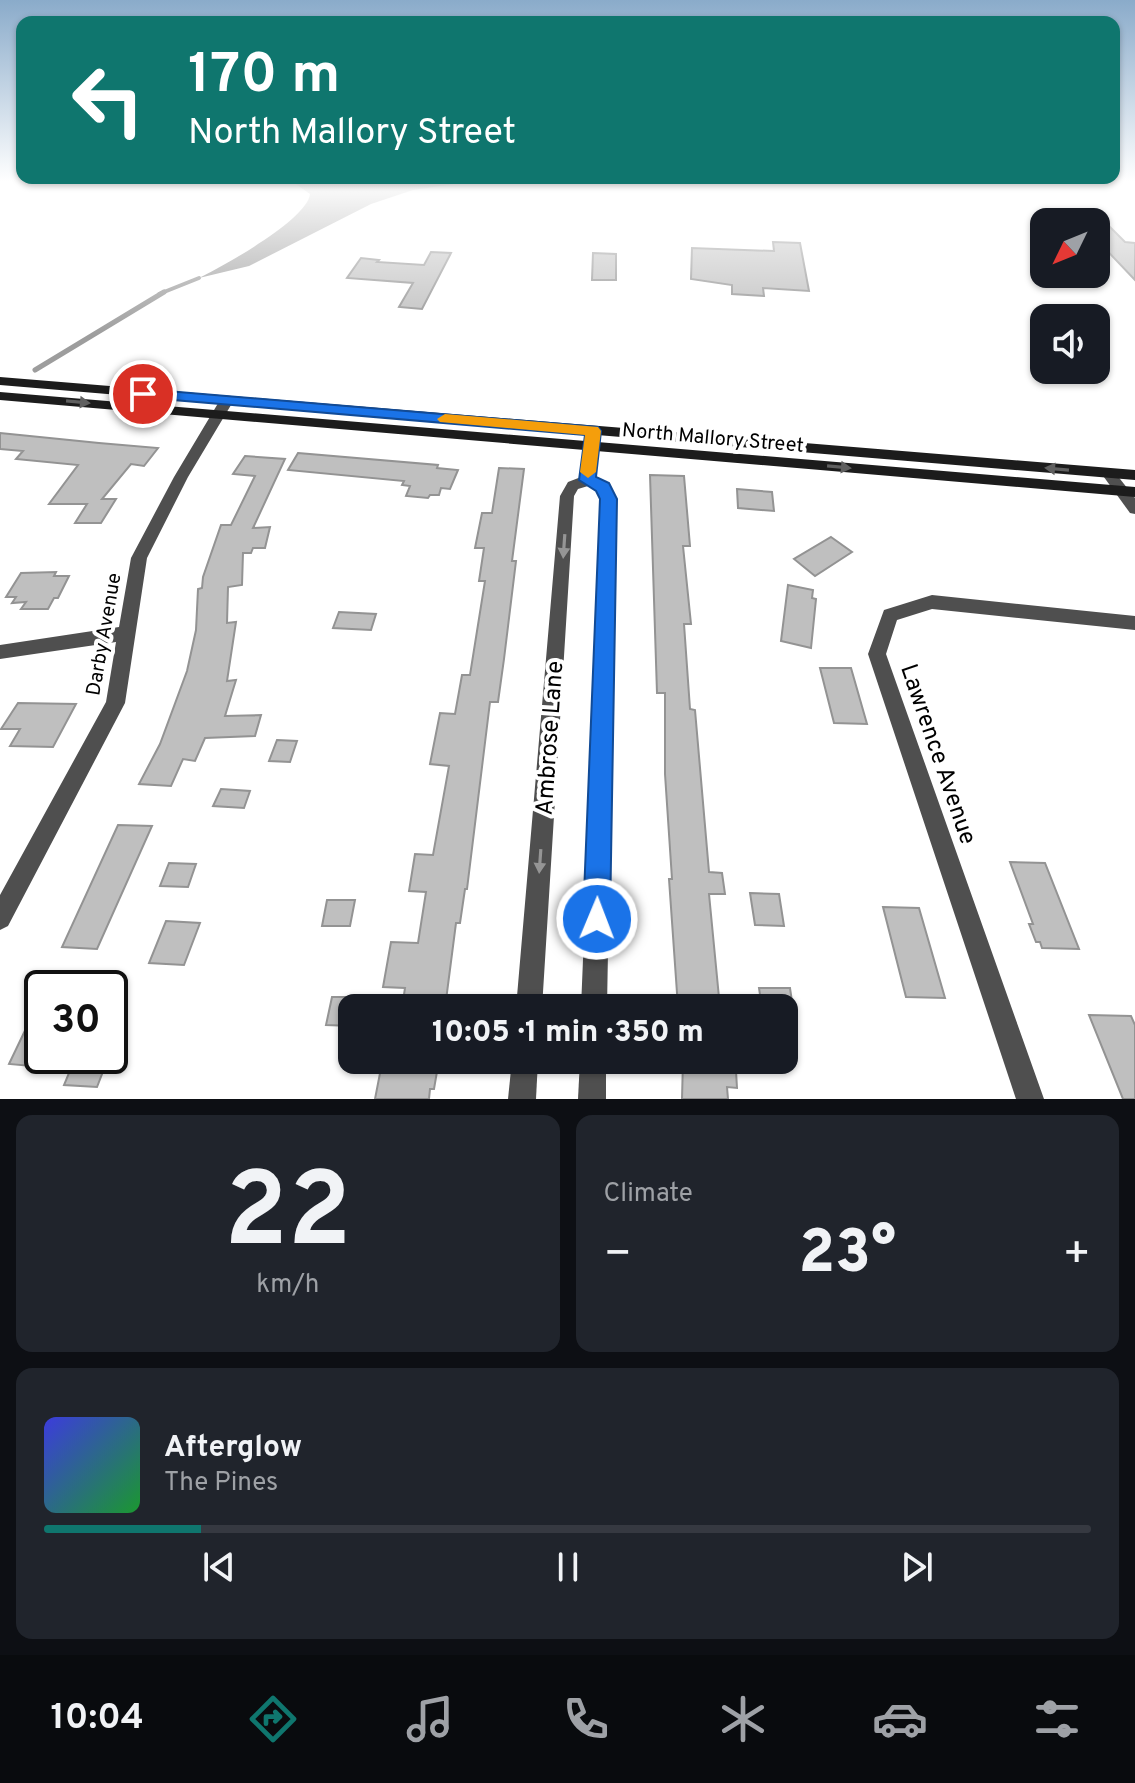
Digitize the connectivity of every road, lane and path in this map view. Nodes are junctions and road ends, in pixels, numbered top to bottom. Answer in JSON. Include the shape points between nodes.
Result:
{"nodes":[{"id":1,"x":0,"y":381,"type":"edge"},
{"id":2,"x":0,"y":396,"type":"edge"},
{"id":3,"x":222,"y":408,"type":"junction"},
{"id":4,"x":593,"y":431,"type":"junction"},
{"id":5,"x":591,"y":447,"type":"junction"},
{"id":6,"x":1108,"y":473,"type":"junction"},
{"id":7,"x":1135,"y":475,"type":"edge"},
{"id":8,"x":588,"y":480,"type":"junction"},
{"id":9,"x":1128,"y":491,"type":"edge"},
{"id":10,"x":1135,"y":509,"type":"edge"},
{"id":11,"x":1135,"y":623,"type":"edge"},
{"id":12,"x":127,"y":633,"type":"junction"},
{"id":13,"x":0,"y":652,"type":"edge"},
{"id":14,"x":0,"y":918,"type":"edge"},
{"id":15,"x":530,"y":994,"type":"edge"},
{"id":16,"x":594,"y":994,"type":"edge"},
{"id":17,"x":524,"y":1074,"type":"edge"},
{"id":18,"x":593,"y":1074,"type":"edge"},
{"id":19,"x":522,"y":1099,"type":"edge"},
{"id":20,"x":592,"y":1099,"type":"edge"},
{"id":21,"x":1030,"y":1099,"type":"edge"}],
"edges":[{"from":1,"to":3,"type":"main road","name":"North Mallory Street"},
{"from":2,"to":3,"type":"main road","name":"North Mallory Street","one_way":true},
{"from":3,"to":4,"type":"main road","name":"North Mallory Street"},
{"from":3,"to":5,"type":"main road","name":"North Mallory Street"},
{"from":3,"to":12,"type":"street","name":"Darby Avenue","via":[[139,558]]},
{"from":4,"to":5,"type":"street"},
{"from":6,"to":4,"type":"main road","name":"North Mallory Street","one_way":true},
{"from":5,"to":8,"type":"street"},
{"from":5,"to":9,"type":"main road","name":"North Mallory Street","one_way":true},
{"from":6,"to":7,"type":"main road","name":"North Mallory Street"},
{"from":6,"to":9,"type":"street"},
{"from":8,"to":15,"type":"street","name":"Ambrose Lane","one_way":true,"via":[[573,486],[567,496]]},
{"from":8,"to":16,"type":"street","via":[[603,487],[609,499]]},
{"from":9,"to":10,"type":"street"},
{"from":11,"to":21,"type":"street","name":"Lawrence Avenue","via":[[932,602],[890,615],[877,654]]},
{"from":12,"to":13,"type":"street"},
{"from":12,"to":14,"type":"street","name":"Darby Avenue","via":[[115,703]]},
{"from":17,"to":19,"type":"street"},
{"from":18,"to":20,"type":"street"}]}
